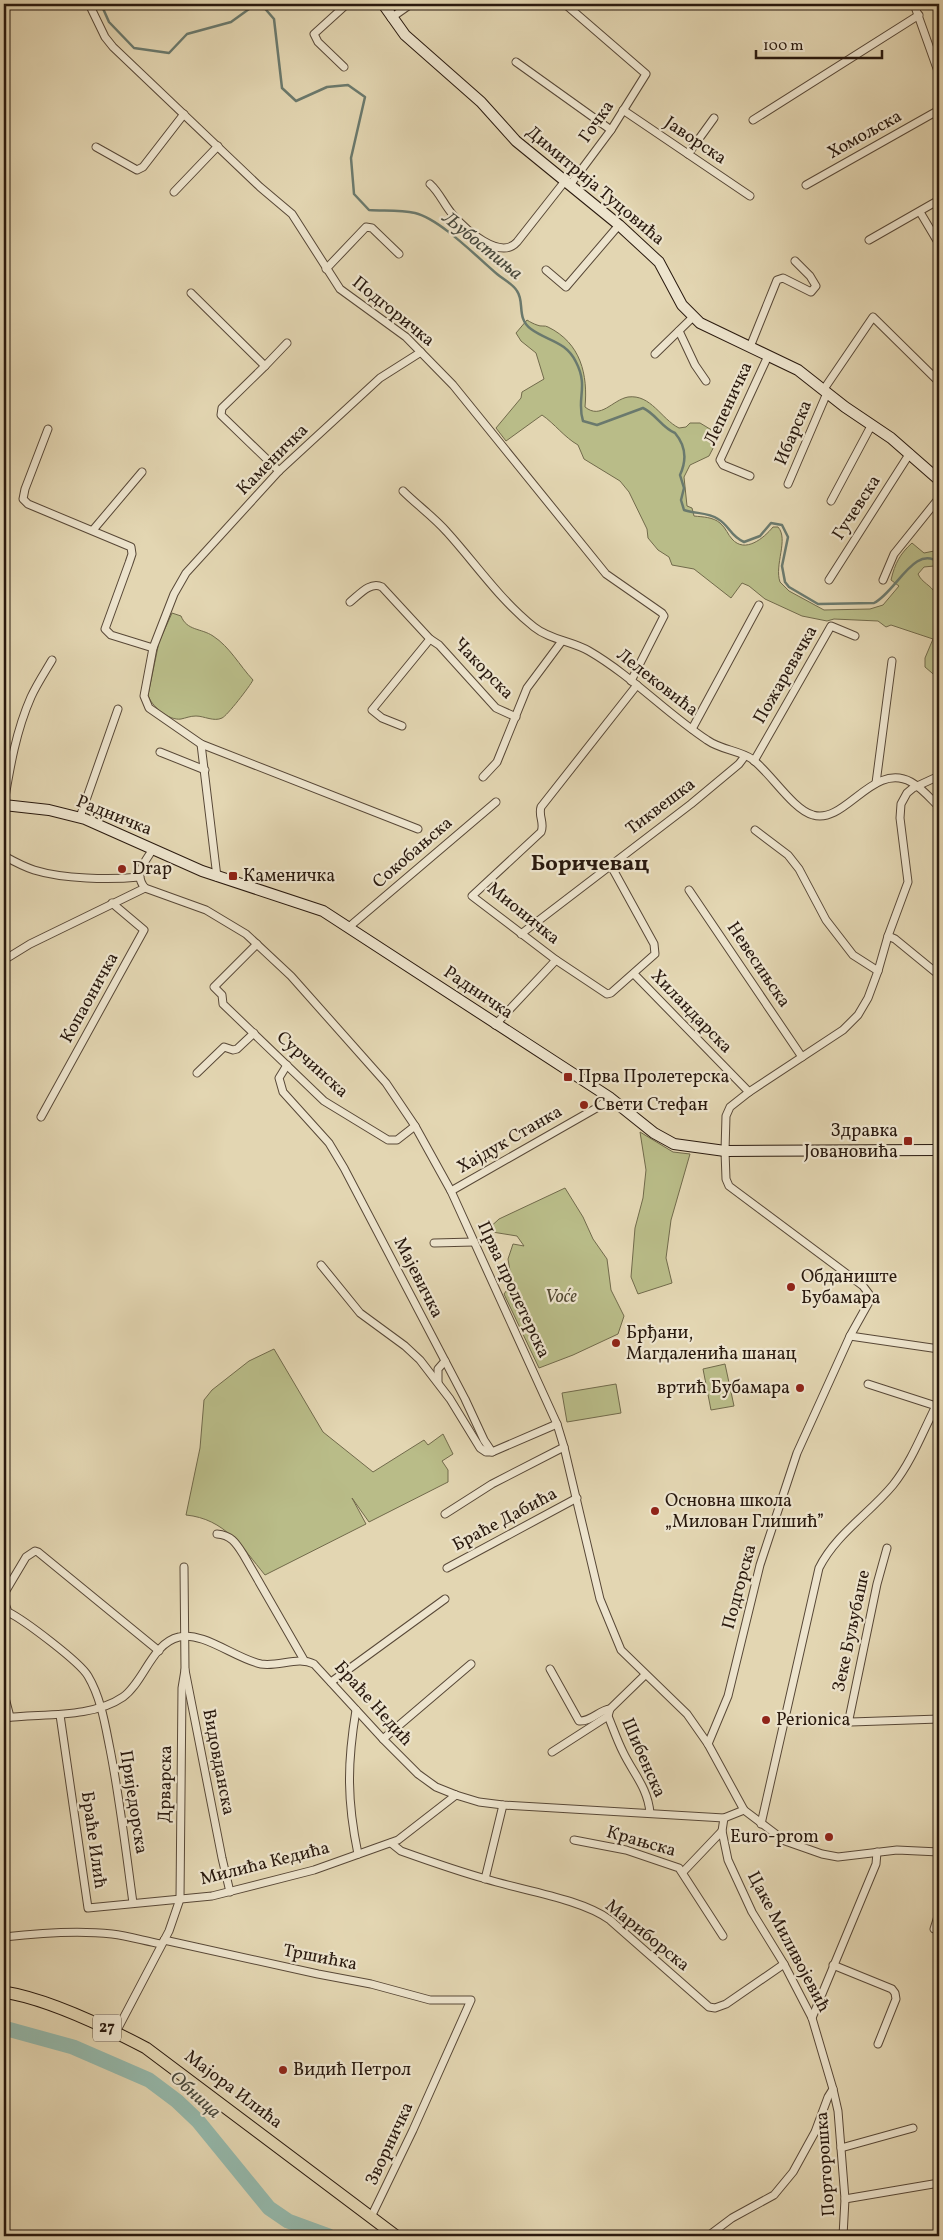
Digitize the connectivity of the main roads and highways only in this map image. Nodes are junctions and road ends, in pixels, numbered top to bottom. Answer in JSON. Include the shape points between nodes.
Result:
{"nodes":[{"id":1,"x":4,"y":1992,"type":"edge"},
{"id":2,"x":396,"y":2236,"type":"edge"}],
"edges":[{"from":1,"to":2,"type":"main road","name":"Мајора Илића","number":"27","via":[[37,2001],[116,2032],[146,2048]]}]}
